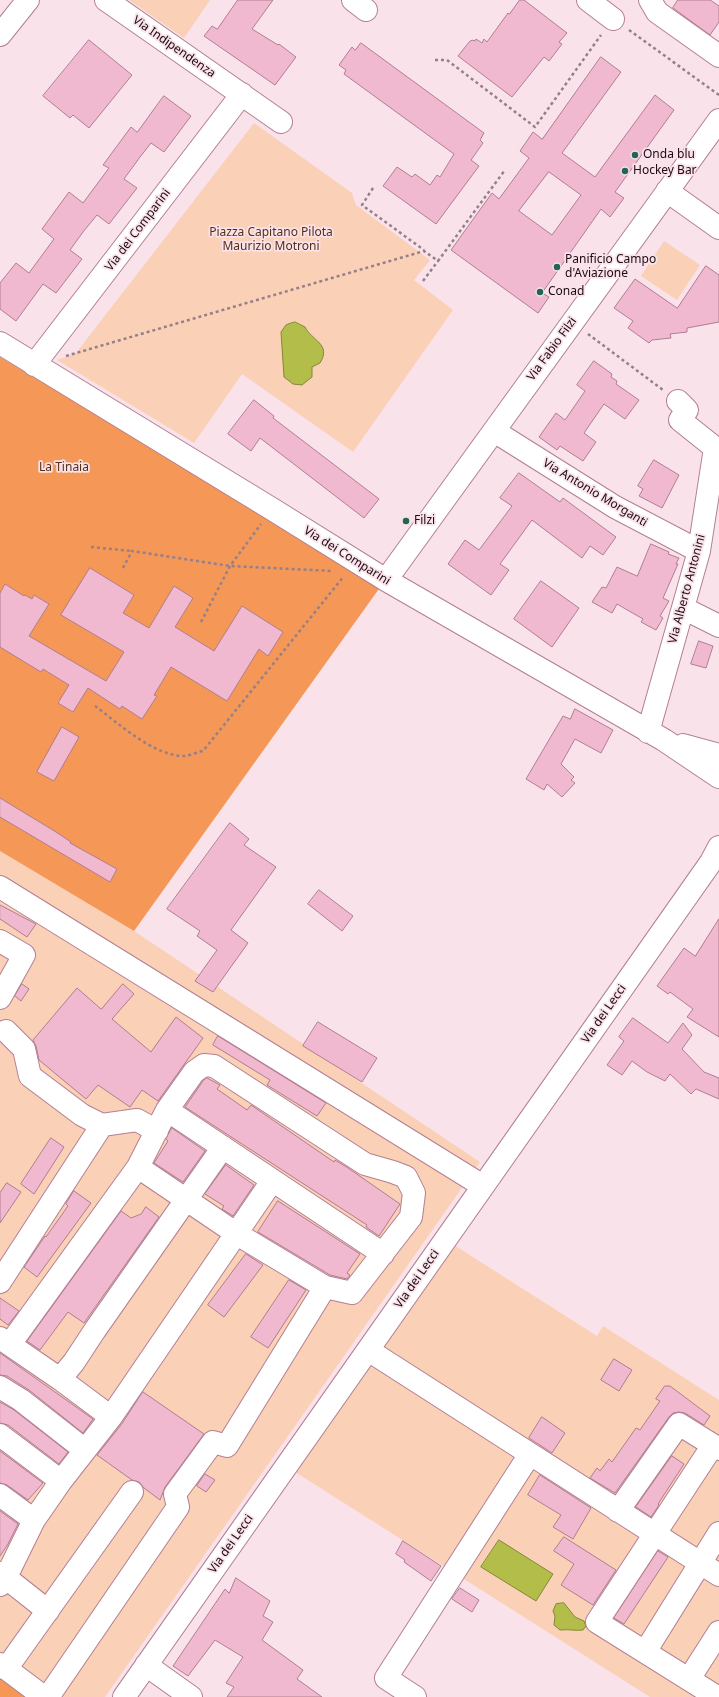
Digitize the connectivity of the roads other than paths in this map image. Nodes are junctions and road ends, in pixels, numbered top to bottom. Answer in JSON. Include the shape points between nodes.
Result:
{"nodes":[{"id":1,"x":28,"y":0,"type":"edge"},
{"id":2,"x":106,"y":0,"type":"edge"},
{"id":3,"x":588,"y":0,"type":"edge"},
{"id":4,"x":650,"y":0,"type":"edge"},
{"id":5,"x":613,"y":19,"type":"road end"},
{"id":6,"x":0,"y":35,"type":"edge"},
{"id":7,"x":719,"y":56,"type":"edge"},
{"id":8,"x":242,"y":94,"type":"junction"},
{"id":9,"x":719,"y":120,"type":"edge"},
{"id":10,"x":281,"y":122,"type":"dead end"},
{"id":11,"x":667,"y":191,"type":"junction"},
{"id":12,"x":719,"y":228,"type":"edge"},
{"id":13,"x":0,"y":343,"type":"edge"},
{"id":14,"x":34,"y":365,"type":"junction"},
{"id":15,"x":678,"y":401,"type":"road end"},
{"id":16,"x":494,"y":431,"type":"junction"},
{"id":17,"x":717,"y":449,"type":"edge"},
{"id":18,"x":699,"y":551,"type":"junction"},
{"id":19,"x":386,"y":580,"type":"junction"},
{"id":20,"x":683,"y":608,"type":"junction"},
{"id":21,"x":719,"y":626,"type":"edge"},
{"id":22,"x":656,"y":736,"type":"junction"},
{"id":23,"x":719,"y":754,"type":"edge"},
{"id":24,"x":719,"y":777,"type":"edge"},
{"id":25,"x":716,"y":854,"type":"edge"},
{"id":26,"x":0,"y":887,"type":"edge"},
{"id":27,"x":0,"y":941,"type":"edge"},
{"id":28,"x":0,"y":998,"type":"edge"},
{"id":29,"x":2,"y":1032,"type":"edge"},
{"id":30,"x":167,"y":1110,"type":"junction"},
{"id":31,"x":102,"y":1125,"type":"junction"},
{"id":32,"x":157,"y":1131,"type":"junction"},
{"id":33,"x":223,"y":1147,"type":"junction"},
{"id":34,"x":138,"y":1167,"type":"junction"},
{"id":35,"x":272,"y":1181,"type":"junction"},
{"id":36,"x":483,"y":1186,"type":"junction"},
{"id":37,"x":186,"y":1200,"type":"junction"},
{"id":38,"x":237,"y":1234,"type":"junction"},
{"id":39,"x":383,"y":1254,"type":"junction"},
{"id":40,"x":0,"y":1282,"type":"edge"},
{"id":41,"x":325,"y":1287,"type":"junction"},
{"id":42,"x":5,"y":1341,"type":"edge"},
{"id":43,"x":368,"y":1350,"type":"junction"},
{"id":44,"x":60,"y":1379,"type":"junction"},
{"id":45,"x":0,"y":1387,"type":"edge"},
{"id":46,"x":110,"y":1417,"type":"junction"},
{"id":47,"x":0,"y":1435,"type":"edge"},
{"id":48,"x":716,"y":1447,"type":"edge"},
{"id":49,"x":85,"y":1450,"type":"junction"},
{"id":50,"x":530,"y":1454,"type":"junction"},
{"id":51,"x":61,"y":1481,"type":"junction"},
{"id":52,"x":132,"y":1492,"type":"dead end"},
{"id":53,"x":0,"y":1495,"type":"edge"},
{"id":54,"x":618,"y":1510,"type":"junction"},
{"id":55,"x":34,"y":1520,"type":"junction"},
{"id":56,"x":719,"y":1533,"type":"edge"},
{"id":57,"x":654,"y":1535,"type":"junction"},
{"id":58,"x":700,"y":1563,"type":"junction"},
{"id":59,"x":719,"y":1575,"type":"edge"},
{"id":60,"x":2,"y":1578,"type":"edge"},
{"id":61,"x":48,"y":1611,"type":"junction"},
{"id":62,"x":719,"y":1632,"type":"edge"},
{"id":63,"x":645,"y":1652,"type":"junction"},
{"id":64,"x":146,"y":1665,"type":"junction"},
{"id":65,"x":3,"y":1666,"type":"edge"},
{"id":66,"x":689,"y":1679,"type":"junction"},
{"id":67,"x":44,"y":1697,"type":"edge"},
{"id":68,"x":48,"y":1697,"type":"edge"},
{"id":69,"x":124,"y":1697,"type":"edge"},
{"id":70,"x":192,"y":1697,"type":"edge"},
{"id":71,"x":415,"y":1697,"type":"edge"},
{"id":72,"x":717,"y":1697,"type":"edge"}],
"edges":[{"from":1,"to":6,"type":"street"},
{"from":2,"to":8,"type":"street","name":"Via Indipendenza"},
{"from":3,"to":5,"type":"street"},
{"from":4,"to":7,"type":"street","via":[[657,12]]},
{"from":8,"to":10,"type":"street","name":"Via Indipendenza"},
{"from":8,"to":14,"type":"street","name":"Via dei Comparini"},
{"from":9,"to":11,"type":"street","name":"Via Fabio Filzi"},
{"from":11,"to":12,"type":"street"},
{"from":11,"to":16,"type":"street","name":"Via Fabio Filzi"},
{"from":13,"to":14,"type":"street","name":"Via dei Comparini"},
{"from":14,"to":19,"type":"street","name":"Via dei Comparini"},
{"from":15,"to":17,"type":"street","via":[[687,410],[680,420]]},
{"from":16,"to":18,"type":"street","name":"Via Antonio Morganti","via":[[615,507]]},
{"from":16,"to":19,"type":"street","name":"Via Fabio Filzi"},
{"from":17,"to":18,"type":"street","name":"Via Alberto Antonini"},
{"from":18,"to":20,"type":"street","name":"Via Alberto Antonini"},
{"from":19,"to":22,"type":"street","name":"Via dei Comparini"},
{"from":20,"to":21,"type":"street"},
{"from":20,"to":22,"type":"street","name":"Via Alberto Antonini"},
{"from":22,"to":23,"type":"street","name":"Via dei Comparini"},
{"from":22,"to":24,"type":"street","name":"Via dei Comparini"},
{"from":25,"to":36,"type":"street","name":"Via dei Lecci"},
{"from":26,"to":36,"type":"street"},
{"from":27,"to":28,"type":"street","via":[[24,955]]},
{"from":29,"to":31,"type":"street","via":[[24,1049],[30,1076],[82,1115]]},
{"from":30,"to":32,"type":"street"},
{"from":30,"to":33,"type":"street"},
{"from":30,"to":39,"type":"street","via":[[194,1072],[204,1065],[214,1066],[364,1164],[406,1178],[414,1193],[411,1217]]},
{"from":31,"to":32,"type":"street","via":[[137,1120]]},
{"from":31,"to":40,"type":"street"},
{"from":32,"to":34,"type":"street"},
{"from":33,"to":35,"type":"street"},
{"from":33,"to":37,"type":"street"},
{"from":34,"to":37,"type":"street"},
{"from":34,"to":42,"type":"street"},
{"from":35,"to":38,"type":"street"},
{"from":35,"to":39,"type":"street"},
{"from":36,"to":43,"type":"street","name":"Via dei Lecci"},
{"from":37,"to":38,"type":"street"},
{"from":37,"to":44,"type":"street"},
{"from":38,"to":41,"type":"street"},
{"from":38,"to":46,"type":"street"},
{"from":39,"to":41,"type":"street","via":[[352,1293]]},
{"from":41,"to":68,"type":"street","via":[[227,1446],[213,1442],[175,1494],[178,1507]]},
{"from":42,"to":44,"type":"street"},
{"from":43,"to":50,"type":"street"},
{"from":43,"to":64,"type":"street","name":"Via dei Lecci"},
{"from":44,"to":46,"type":"street"},
{"from":45,"to":49,"type":"street","via":[[21,1400]]},
{"from":46,"to":49,"type":"street"},
{"from":47,"to":51,"type":"street"},
{"from":48,"to":54,"type":"street","via":[[679,1424]]},
{"from":48,"to":57,"type":"street"},
{"from":49,"to":51,"type":"street"},
{"from":50,"to":54,"type":"street"},
{"from":50,"to":71,"type":"street","via":[[386,1678]]},
{"from":51,"to":55,"type":"street"},
{"from":52,"to":61,"type":"street"},
{"from":53,"to":55,"type":"street"},
{"from":54,"to":57,"type":"street"},
{"from":55,"to":60,"type":"street"},
{"from":56,"to":58,"type":"street"},
{"from":57,"to":58,"type":"street"},
{"from":57,"to":63,"type":"street","via":[[597,1622]]},
{"from":58,"to":59,"type":"street"},
{"from":58,"to":63,"type":"street"},
{"from":60,"to":61,"type":"street"},
{"from":61,"to":65,"type":"street"},
{"from":62,"to":66,"type":"street"},
{"from":63,"to":66,"type":"street"},
{"from":64,"to":69,"type":"street","name":"Via dei Lecci"},
{"from":64,"to":70,"type":"street"},
{"from":65,"to":67,"type":"street"},
{"from":66,"to":72,"type":"street"}]}
